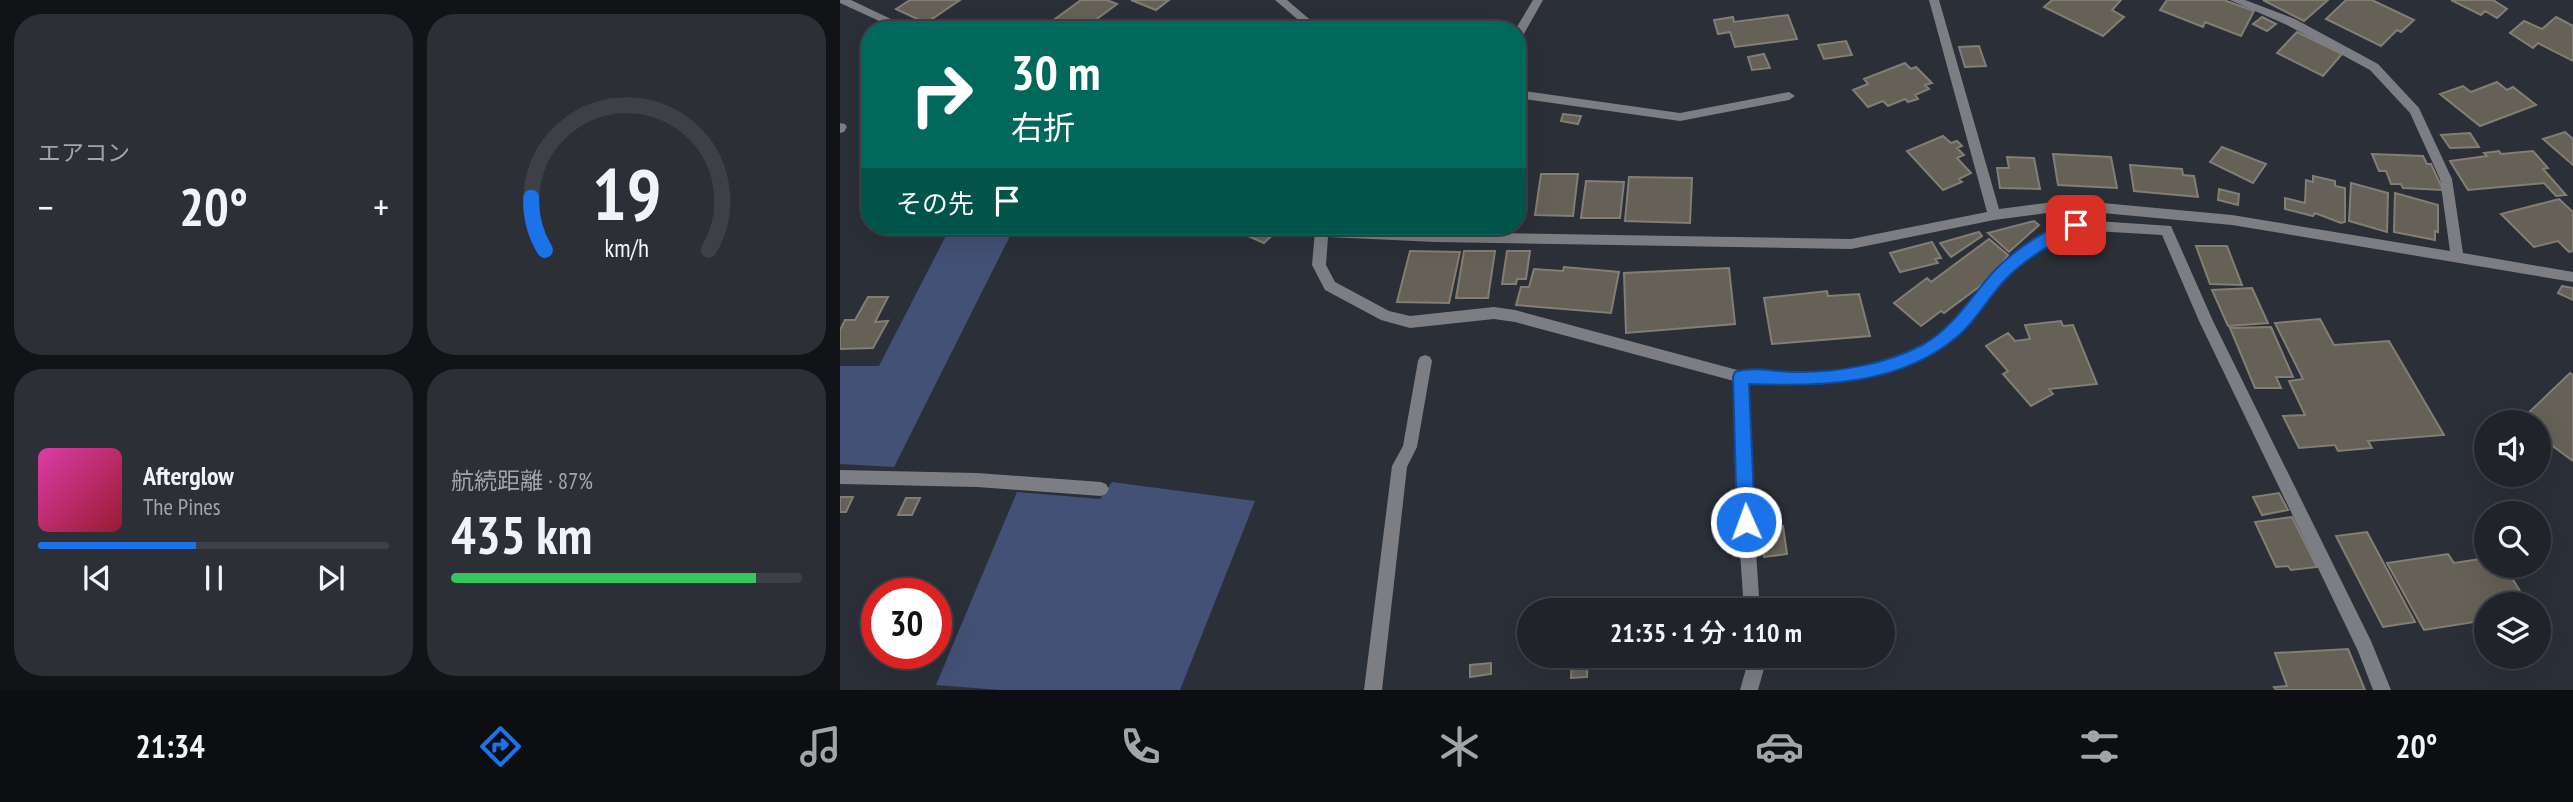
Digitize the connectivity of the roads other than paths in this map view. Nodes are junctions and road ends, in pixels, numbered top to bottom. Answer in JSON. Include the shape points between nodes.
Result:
{"nodes":[{"id":1,"x":842,"y":0,"type":"edge"},
{"id":2,"x":1280,"y":0,"type":"edge"},
{"id":3,"x":1538,"y":0,"type":"edge"},
{"id":4,"x":1934,"y":0,"type":"edge"},
{"id":5,"x":2235,"y":0,"type":"edge"},
{"id":6,"x":889,"y":21,"type":"edge"},
{"id":7,"x":1306,"y":21,"type":"edge"},
{"id":8,"x":1526,"y":21,"type":"edge"},
{"id":9,"x":1526,"y":95,"type":"edge"},
{"id":10,"x":1789,"y":96,"type":"dead end"},
{"id":11,"x":2070,"y":205,"type":"junction"},
{"id":12,"x":1994,"y":215,"type":"junction"},
{"id":13,"x":2076,"y":225,"type":"junction"},
{"id":14,"x":1319,"y":235,"type":"edge"},
{"id":15,"x":1526,"y":235,"type":"edge"},
{"id":16,"x":2457,"y":255,"type":"junction"},
{"id":17,"x":2573,"y":277,"type":"edge"},
{"id":18,"x":1425,"y":361,"type":"dead end"},
{"id":19,"x":1741,"y":377,"type":"junction"},
{"id":20,"x":840,"y":477,"type":"edge"},
{"id":21,"x":1101,"y":489,"type":"dead end"},
{"id":22,"x":1751,"y":598,"type":"edge"},
{"id":23,"x":1755,"y":668,"type":"edge"},
{"id":24,"x":1373,"y":690,"type":"edge"},
{"id":25,"x":1749,"y":690,"type":"edge"},
{"id":26,"x":2382,"y":690,"type":"edge"}],
"edges":[{"from":1,"to":6,"type":"street"},
{"from":2,"to":7,"type":"street"},
{"from":3,"to":8,"type":"street"},
{"from":4,"to":12,"type":"street"},
{"from":5,"to":16,"type":"street","via":[[2291,22],[2374,67],[2415,111],[2446,180]]},
{"from":9,"to":10,"type":"street","via":[[1680,117]]},
{"from":11,"to":12,"type":"street"},
{"from":11,"to":13,"type":"street"},
{"from":11,"to":16,"type":"street","via":[[2232,220]]},
{"from":12,"to":15,"type":"street","via":[[1851,244]]},
{"from":13,"to":19,"type":"street","via":[[2033,246],[2001,274],[1955,330],[1931,348],[1896,364],[1798,379]]},
{"from":13,"to":26,"type":"street","via":[[2166,230]]},
{"from":14,"to":19,"type":"street","via":[[1319,265],[1331,286],[1386,316],[1410,322],[1493,313],[1515,316]]},
{"from":16,"to":17,"type":"street"},
{"from":18,"to":24,"type":"street","via":[[1410,447],[1400,466]]},
{"from":19,"to":22,"type":"street"},
{"from":20,"to":21,"type":"street"},
{"from":23,"to":25,"type":"street"}]}
